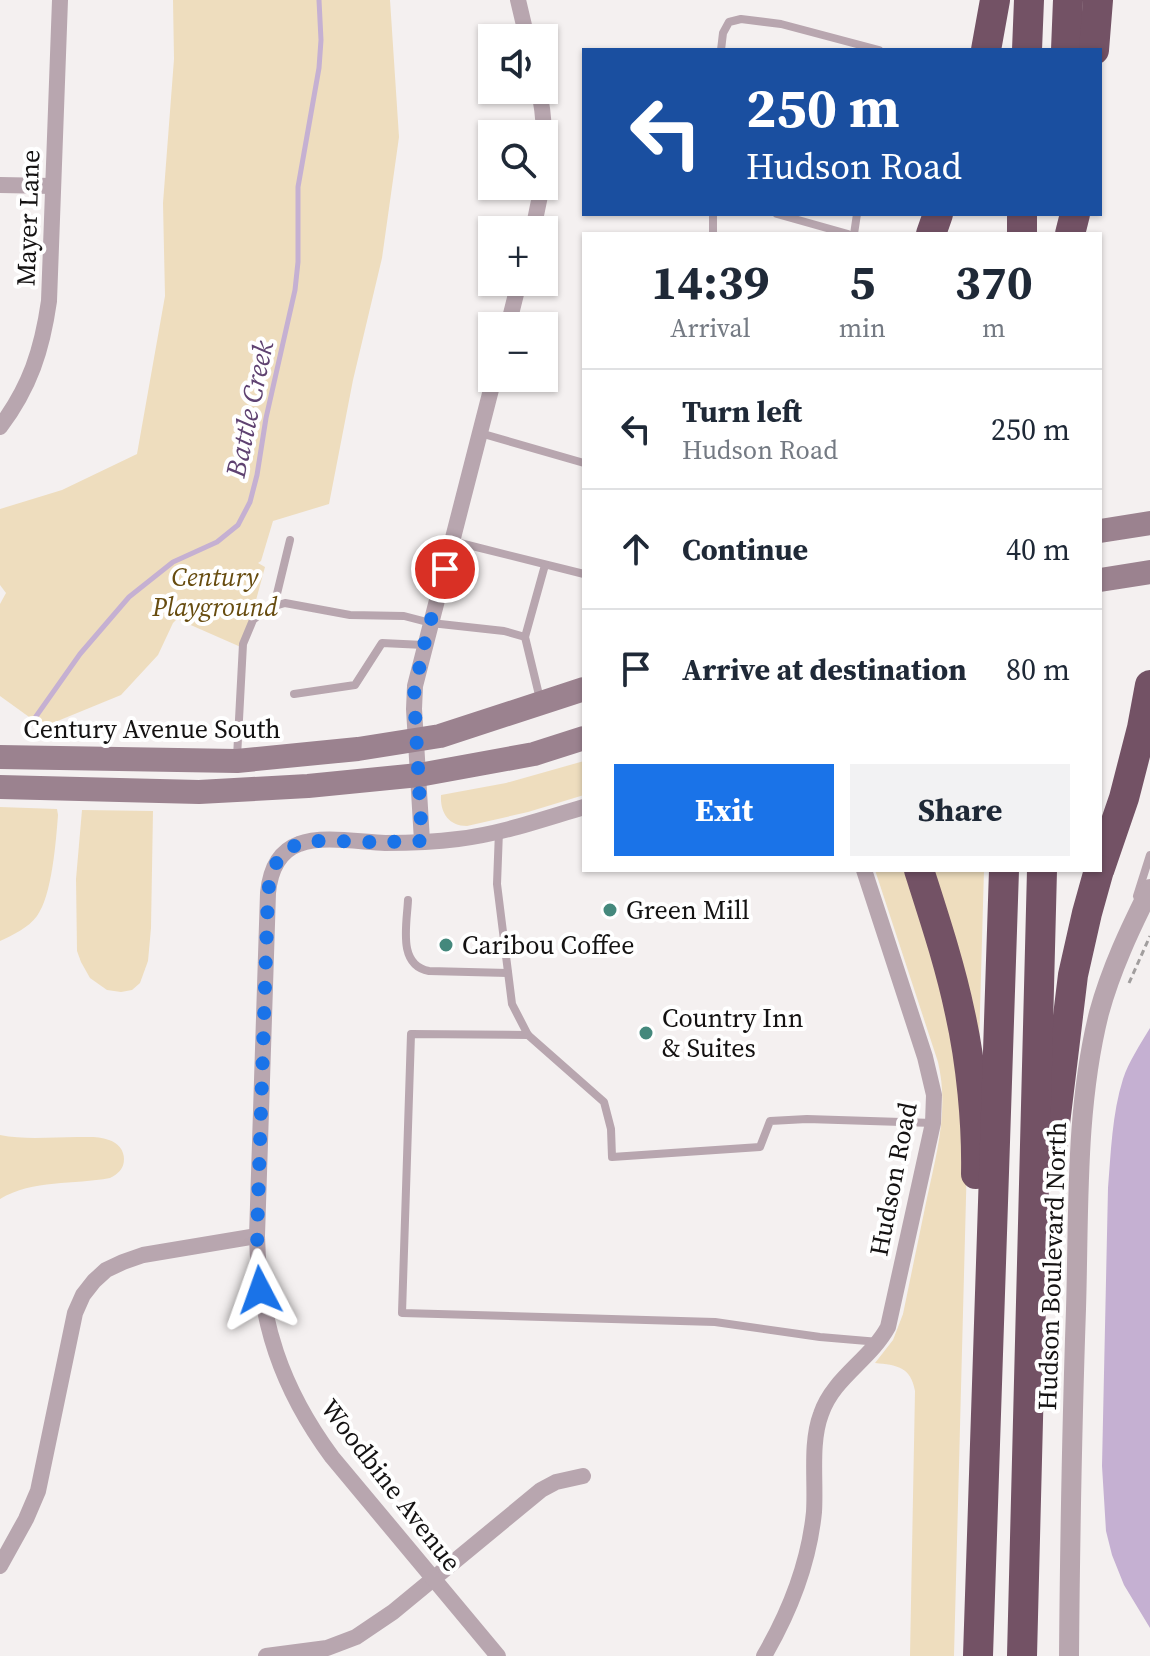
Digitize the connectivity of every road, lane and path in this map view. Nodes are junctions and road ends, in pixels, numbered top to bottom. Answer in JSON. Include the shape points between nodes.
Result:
{"nodes":[{"id":1,"x":60,"y":0,"type":"edge"},
{"id":2,"x":518,"y":0,"type":"edge"},
{"id":3,"x":995,"y":0,"type":"edge"},
{"id":4,"x":1029,"y":0,"type":"edge"},
{"id":5,"x":1068,"y":0,"type":"edge"},
{"id":6,"x":1098,"y":0,"type":"edge"},
{"id":7,"x":524,"y":24,"type":"edge"},
{"id":8,"x":721,"y":48,"type":"edge"},
{"id":9,"x":871,"y":48,"type":"edge"},
{"id":10,"x":986,"y":48,"type":"edge"},
{"id":11,"x":1027,"y":48,"type":"edge"},
{"id":12,"x":1066,"y":48,"type":"edge"},
{"id":13,"x":1094,"y":48,"type":"edge"},
{"id":14,"x":0,"y":185,"type":"edge"},
{"id":15,"x":53,"y":186,"type":"junction"},
{"id":16,"x":784,"y":216,"type":"edge"},
{"id":17,"x":844,"y":232,"type":"edge"},
{"id":18,"x":490,"y":392,"type":"edge"},
{"id":19,"x":0,"y":427,"type":"edge"},
{"id":20,"x":480,"y":433,"type":"junction"},
{"id":21,"x":582,"y":462,"type":"edge"},
{"id":22,"x":1150,"y":523,"type":"edge"},
{"id":23,"x":1102,"y":531,"type":"edge"},
{"id":24,"x":290,"y":540,"type":"dead end"},
{"id":25,"x":452,"y":541,"type":"junction"},
{"id":26,"x":545,"y":565,"type":"junction"},
{"id":27,"x":1150,"y":572,"type":"edge"},
{"id":28,"x":582,"y":574,"type":"edge"},
{"id":29,"x":1102,"y":580,"type":"edge"},
{"id":30,"x":274,"y":606,"type":"junction"},
{"id":31,"x":431,"y":623,"type":"junction"},
{"id":32,"x":525,"y":637,"type":"junction"},
{"id":33,"x":424,"y":645,"type":"junction"},
{"id":34,"x":1150,"y":685,"type":"edge"},
{"id":35,"x":582,"y":690,"type":"edge"},
{"id":36,"x":294,"y":694,"type":"dead end"},
{"id":37,"x":541,"y":704,"type":"junction"},
{"id":38,"x":582,"y":739,"type":"edge"},
{"id":39,"x":416,"y":740,"type":"junction"},
{"id":40,"x":0,"y":757,"type":"edge"},
{"id":41,"x":237,"y":761,"type":"junction"},
{"id":42,"x":419,"y":775,"type":"junction"},
{"id":43,"x":0,"y":787,"type":"edge"},
{"id":44,"x":582,"y":808,"type":"edge"},
{"id":45,"x":499,"y":831,"type":"junction"},
{"id":46,"x":422,"y":841,"type":"junction"},
{"id":47,"x":1150,"y":855,"type":"edge"},
{"id":48,"x":1102,"y":863,"type":"edge"},
{"id":49,"x":865,"y":872,"type":"edge"},
{"id":50,"x":920,"y":872,"type":"edge"},
{"id":51,"x":1004,"y":872,"type":"edge"},
{"id":52,"x":1042,"y":872,"type":"edge"},
{"id":53,"x":1099,"y":872,"type":"edge"},
{"id":54,"x":1150,"y":889,"type":"edge"},
{"id":55,"x":408,"y":900,"type":"dead end"},
{"id":56,"x":1150,"y":936,"type":"edge"},
{"id":57,"x":1119,"y":953,"type":"junction"},
{"id":58,"x":508,"y":973,"type":"junction"},
{"id":59,"x":1124,"y":994,"type":"dead end"},
{"id":60,"x":528,"y":1035,"type":"junction"},
{"id":61,"x":933,"y":1123,"type":"junction"},
{"id":62,"x":257,"y":1236,"type":"junction"},
{"id":63,"x":880,"y":1342,"type":"junction"},
{"id":64,"x":1027,"y":1417,"type":"junction"},
{"id":65,"x":985,"y":1440,"type":"junction"},
{"id":66,"x":583,"y":1476,"type":"dead end"},
{"id":67,"x":0,"y":1566,"type":"edge"},
{"id":68,"x":434,"y":1579,"type":"junction"},
{"id":69,"x":266,"y":1656,"type":"edge"},
{"id":70,"x":498,"y":1656,"type":"edge"},
{"id":71,"x":764,"y":1656,"type":"edge"},
{"id":72,"x":978,"y":1656,"type":"edge"},
{"id":73,"x":1022,"y":1656,"type":"edge"},
{"id":74,"x":1069,"y":1656,"type":"edge"}],
"edges":[{"from":1,"to":15,"type":"street","name":"Mayer Lane"},
{"from":2,"to":7,"type":"street"},
{"from":3,"to":10,"type":"highway"},
{"from":4,"to":11,"type":"highway"},
{"from":5,"to":12,"type":"highway"},
{"from":6,"to":13,"type":"highway"},
{"from":8,"to":9,"type":"lane","via":[[729,22],[741,19]]},
{"from":14,"to":15,"type":"street"},
{"from":15,"to":19,"type":"street","name":"Mayer Lane","via":[[44,333],[25,388]]},
{"from":16,"to":17,"type":"lane"},
{"from":18,"to":20,"type":"street"},
{"from":20,"to":21,"type":"lane"},
{"from":20,"to":25,"type":"street"},
{"from":22,"to":23,"type":"main road"},
{"from":24,"to":30,"type":"lane"},
{"from":25,"to":26,"type":"lane"},
{"from":25,"to":31,"type":"street"},
{"from":26,"to":28,"type":"lane"},
{"from":26,"to":32,"type":"lane"},
{"from":27,"to":29,"type":"main road"},
{"from":30,"to":31,"type":"lane","via":[[285,603]]},
{"from":30,"to":41,"type":"lane","via":[[253,620],[243,644]]},
{"from":31,"to":32,"type":"lane"},
{"from":31,"to":33,"type":"street"},
{"from":32,"to":37,"type":"lane"},
{"from":33,"to":36,"type":"lane","via":[[382,643],[355,685]]},
{"from":33,"to":39,"type":"street","via":[[414,694]]},
{"from":34,"to":48,"type":"highway","via":[[1124,798]]},
{"from":35,"to":37,"type":"main road","name":"Century Avenue South"},
{"from":37,"to":39,"type":"main road","name":"Century Avenue South"},
{"from":38,"to":42,"type":"main road","via":[[534,754]]},
{"from":39,"to":41,"type":"main road","name":"Century Avenue South"},
{"from":39,"to":42,"type":"street"},
{"from":40,"to":41,"type":"main road","name":"Century Avenue South"},
{"from":42,"to":43,"type":"main road","via":[[199,792]]},
{"from":42,"to":46,"type":"street"},
{"from":44,"to":45,"type":"street"},
{"from":45,"to":46,"type":"street"},
{"from":45,"to":58,"type":"lane","via":[[497,884]]},
{"from":46,"to":62,"type":"street","name":"Woodbine Avenue","via":[[305,842],[284,852],[272,870]]},
{"from":47,"to":57,"type":"lane"},
{"from":49,"to":61,"type":"street","name":"Hudson Road","via":[[925,1057],[934,1095]]},
{"from":50,"to":65,"type":"highway","via":[[961,1017],[971,1090]]},
{"from":51,"to":65,"type":"highway"},
{"from":52,"to":64,"type":"highway"},
{"from":53,"to":64,"type":"highway","via":[[1073,975]]},
{"from":54,"to":57,"type":"street","name":"Hudson Boulevard North"},
{"from":55,"to":58,"type":"lane","via":[[407,948],[413,965],[429,971]]},
{"from":56,"to":59,"type":"path"},
{"from":57,"to":74,"type":"street","name":"Hudson Boulevard North","via":[[1099,1013],[1082,1125]]},
{"from":58,"to":60,"type":"lane","via":[[512,1004]]},
{"from":60,"to":61,"type":"lane","via":[[604,1102],[612,1157],[760,1147],[770,1121]]},
{"from":60,"to":63,"type":"lane","via":[[411,1034],[402,1313],[715,1322]]},
{"from":61,"to":63,"type":"street","name":"Hudson Road","via":[[888,1327]]},
{"from":62,"to":67,"type":"street","via":[[143,1255],[106,1270],[83,1295],[38,1491]]},
{"from":62,"to":68,"type":"street","name":"Woodbine Avenue","via":[[266,1320],[296,1402],[332,1457]]},
{"from":63,"to":71,"type":"street","name":"Hudson Road","via":[[830,1394],[820,1415],[809,1540],[791,1601]]},
{"from":64,"to":73,"type":"highway"},
{"from":65,"to":72,"type":"highway"},
{"from":66,"to":68,"type":"street","via":[[541,1490]]},
{"from":68,"to":69,"type":"street","via":[[356,1637],[327,1648]]},
{"from":68,"to":70,"type":"street","name":"Woodbine Avenue"}]}
